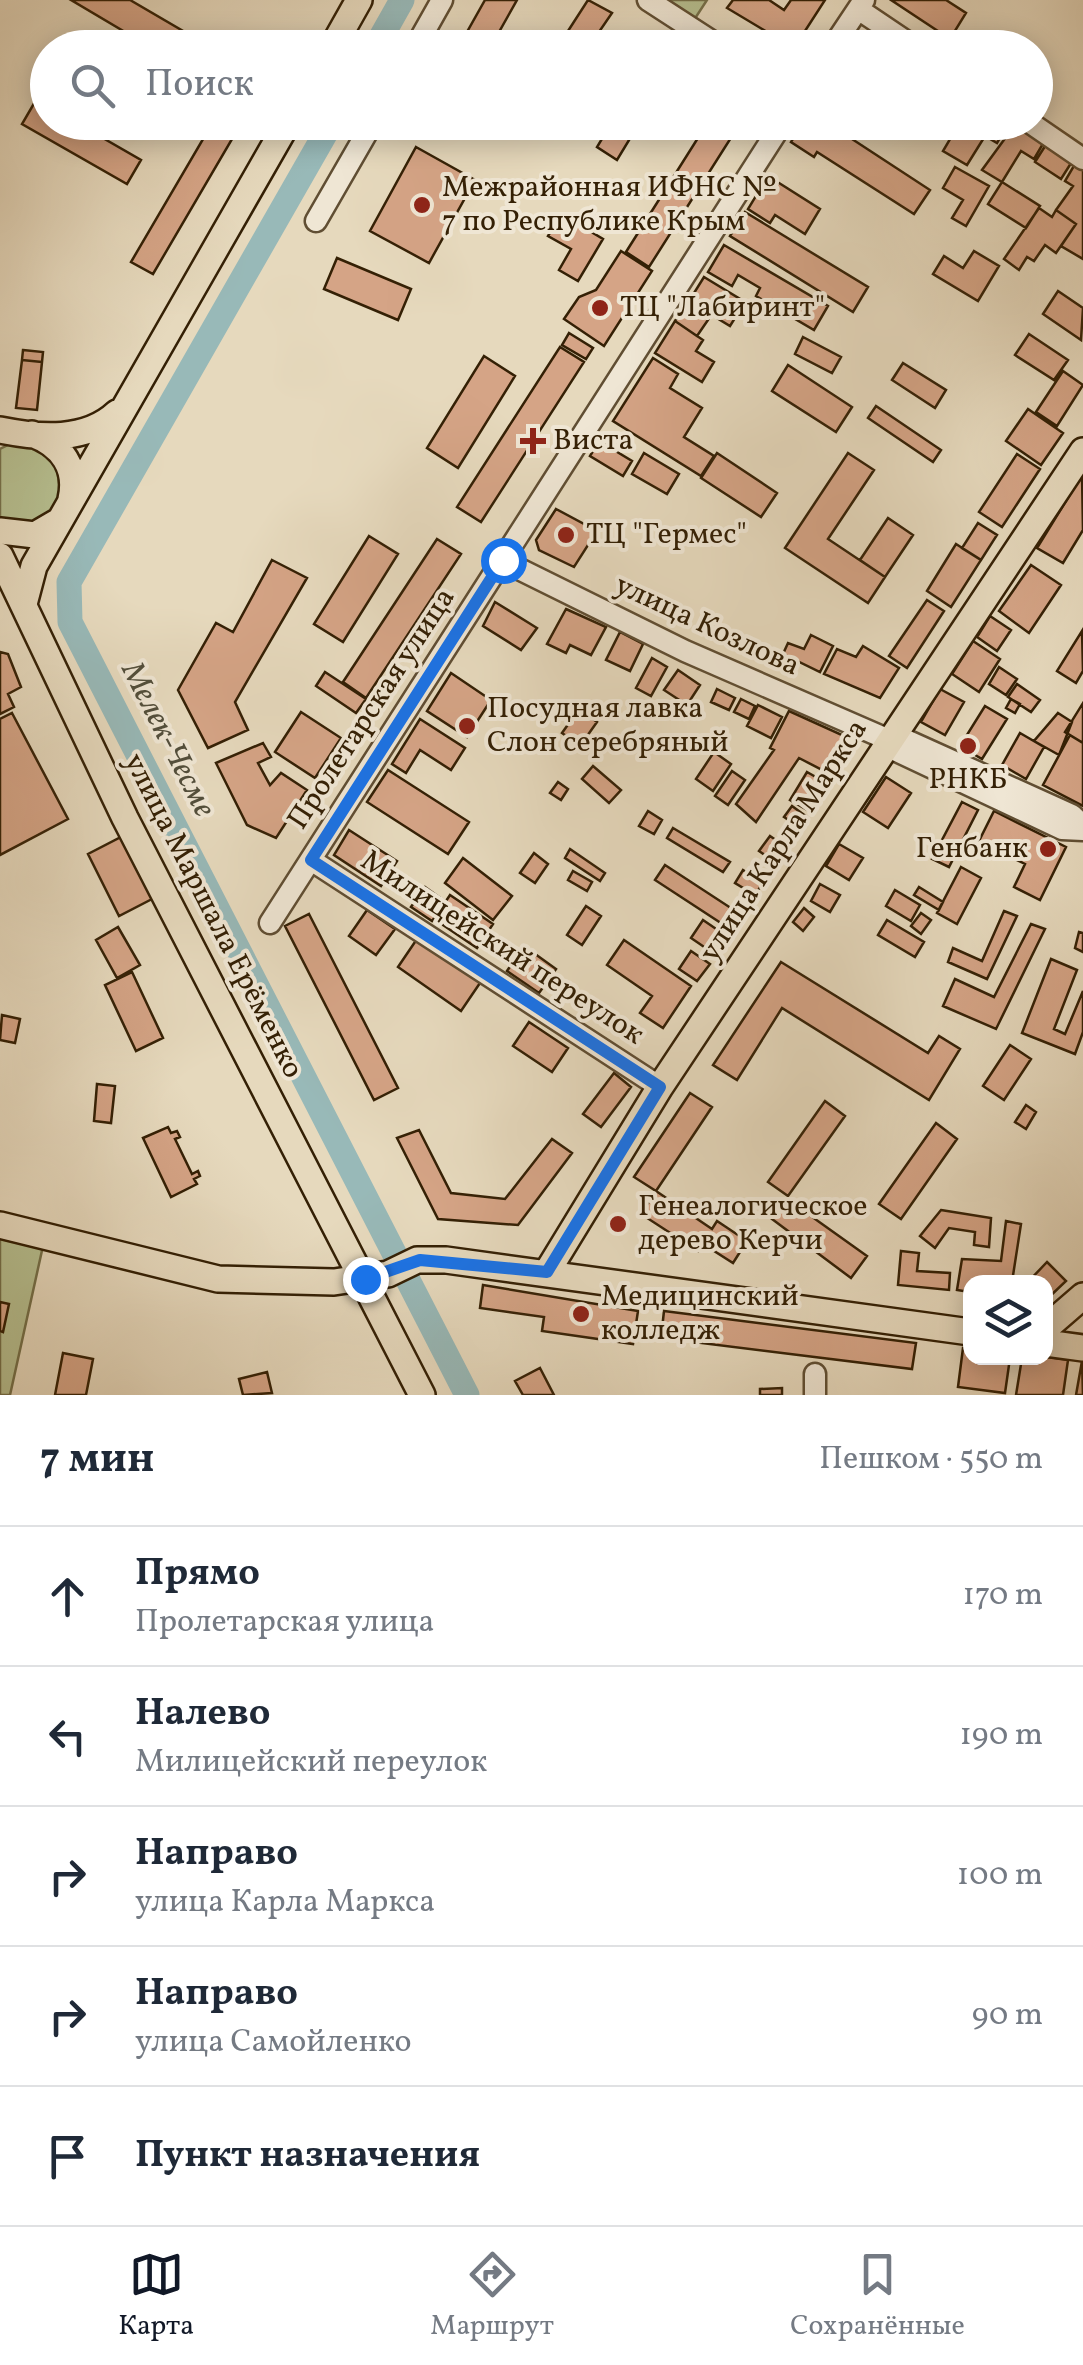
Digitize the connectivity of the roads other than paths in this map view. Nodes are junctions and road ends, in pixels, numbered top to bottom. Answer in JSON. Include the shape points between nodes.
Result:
{"nodes":[{"id":1,"x":359,"y":0,"type":"edge"},
{"id":2,"x":442,"y":0,"type":"edge"},
{"id":3,"x":648,"y":0,"type":"edge"},
{"id":4,"x":860,"y":5,"type":"edge"},
{"id":5,"x":342,"y":30,"type":"edge"},
{"id":6,"x":426,"y":30,"type":"edge"},
{"id":7,"x":694,"y":30,"type":"edge"},
{"id":8,"x":844,"y":30,"type":"edge"},
{"id":9,"x":893,"y":30,"type":"edge"},
{"id":10,"x":1053,"y":138,"type":"edge"},
{"id":11,"x":278,"y":140,"type":"edge"},
{"id":12,"x":362,"y":140,"type":"edge"},
{"id":13,"x":771,"y":140,"type":"edge"},
{"id":14,"x":1083,"y":159,"type":"edge"},
{"id":15,"x":316,"y":222,"type":"dead end"},
{"id":16,"x":120,"y":410,"type":"junction"},
{"id":17,"x":12,"y":434,"type":"edge"},
{"id":18,"x":1080,"y":460,"type":"edge"},
{"id":19,"x":65,"y":512,"type":"junction"},
{"id":20,"x":0,"y":532,"type":"edge"},
{"id":21,"x":0,"y":556,"type":"edge"},
{"id":22,"x":503,"y":560,"type":"junction"},
{"id":23,"x":24,"y":604,"type":"junction"},
{"id":24,"x":889,"y":740,"type":"junction"},
{"id":25,"x":1083,"y":828,"type":"edge"},
{"id":26,"x":311,"y":860,"type":"junction"},
{"id":27,"x":270,"y":923,"type":"dead end"},
{"id":28,"x":660,"y":1087,"type":"junction"},
{"id":29,"x":0,"y":1224,"type":"edge"},
{"id":30,"x":547,"y":1272,"type":"junction"},
{"id":31,"x":376,"y":1277,"type":"junction"},
{"id":32,"x":1083,"y":1296,"type":"edge"},
{"id":33,"x":1083,"y":1316,"type":"edge"},
{"id":34,"x":1053,"y":1322,"type":"edge"},
{"id":35,"x":963,"y":1331,"type":"edge"},
{"id":36,"x":1066,"y":1346,"type":"edge"},
{"id":37,"x":422,"y":1395,"type":"edge"}],
"edges":[{"from":1,"to":5,"type":"main road"},
{"from":2,"to":6,"type":"street"},
{"from":3,"to":7,"type":"street"},
{"from":4,"to":8,"type":"street"},
{"from":4,"to":9,"type":"street"},
{"from":10,"to":14,"type":"street"},
{"from":11,"to":16,"type":"main road"},
{"from":12,"to":15,"type":"street"},
{"from":13,"to":22,"type":"street","name":"Пролетарская улица"},
{"from":16,"to":17,"type":"main road","via":[[92,432]]},
{"from":16,"to":19,"type":"main road"},
{"from":17,"to":19,"type":"main road","via":[[54,445],[65,456],[74,487]]},
{"from":18,"to":24,"type":"main road","name":"улица Карла Маркса"},
{"from":19,"to":20,"type":"main road","via":[[26,536]]},
{"from":19,"to":23,"type":"main road","via":[[34,566]]},
{"from":21,"to":23,"type":"main road","name":"улица Маршала Ерёменко"},
{"from":22,"to":24,"type":"street","name":"улица Козлова","via":[[684,651]]},
{"from":22,"to":26,"type":"street","name":"Пролетарская улица"},
{"from":23,"to":31,"type":"main road","name":"улица Маршала Ерёменко","via":[[125,818]]},
{"from":24,"to":25,"type":"street","name":"улица Козлова","via":[[1072,814]]},
{"from":24,"to":28,"type":"main road","name":"улица Карла Маркса"},
{"from":26,"to":27,"type":"street","name":"Пролетарская улица"},
{"from":26,"to":28,"type":"street","name":"Милицейский переулок"},
{"from":28,"to":30,"type":"main road","name":"улица Карла Маркса"},
{"from":29,"to":31,"type":"main road","via":[[218,1279],[306,1284]]},
{"from":30,"to":31,"type":"main road","via":[[417,1260]]},
{"from":30,"to":35,"type":"main road"},
{"from":31,"to":37,"type":"main road","name":"улица Маршала Ерёменко"},
{"from":32,"to":34,"type":"main road"},
{"from":33,"to":36,"type":"main road"}]}
